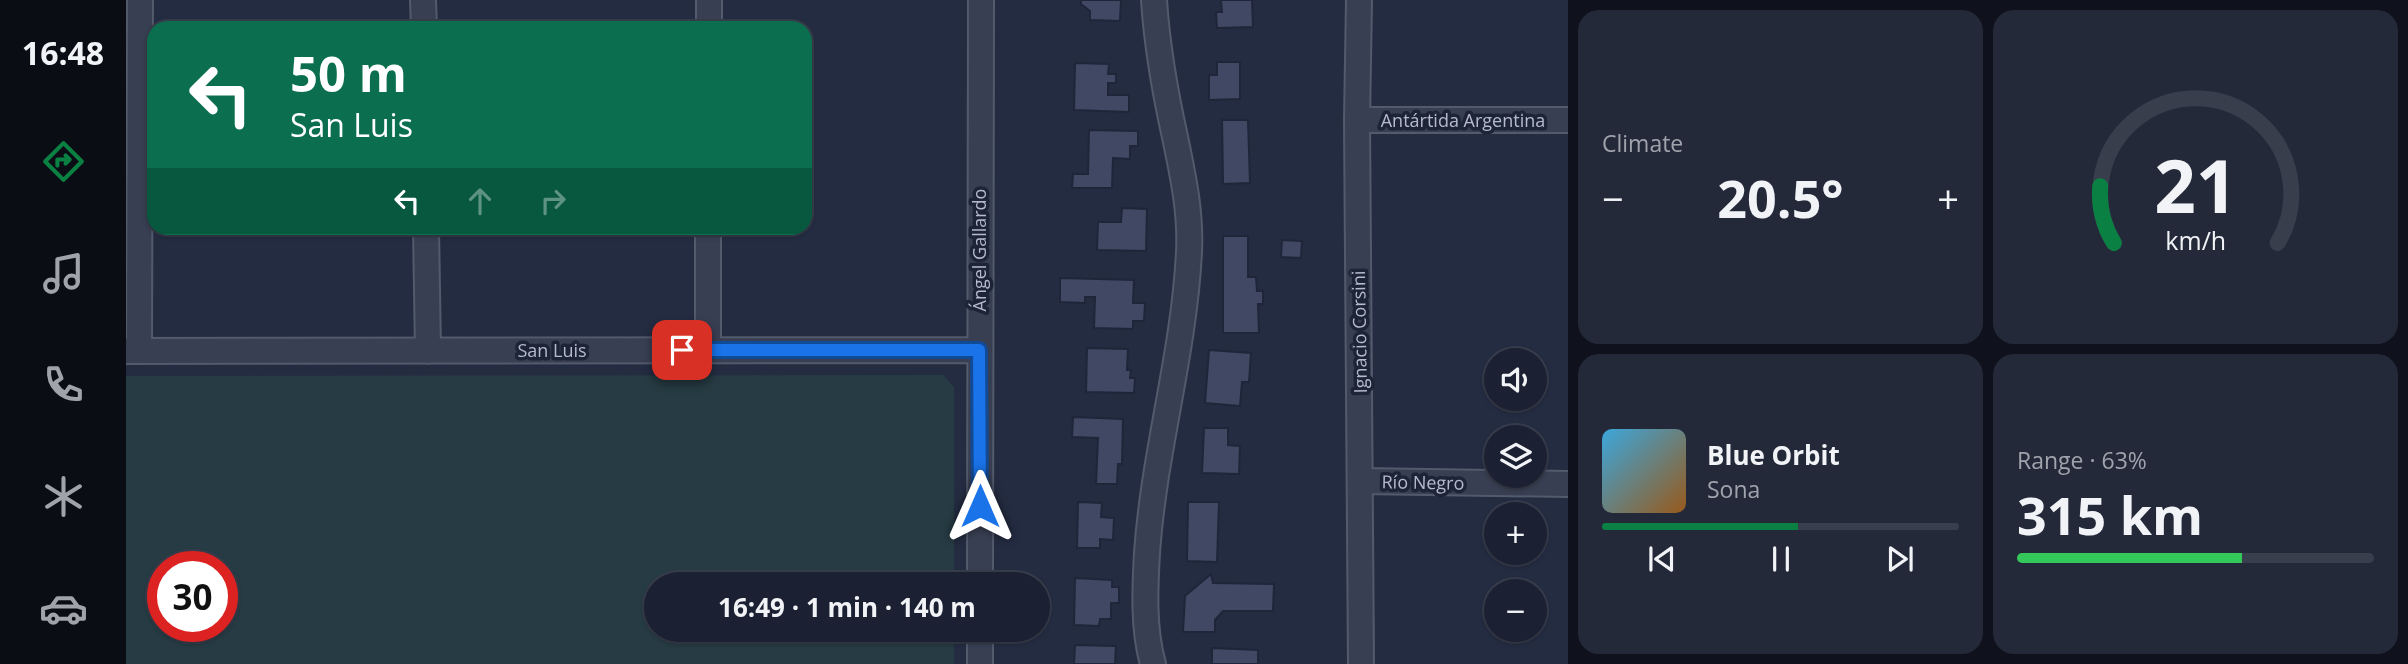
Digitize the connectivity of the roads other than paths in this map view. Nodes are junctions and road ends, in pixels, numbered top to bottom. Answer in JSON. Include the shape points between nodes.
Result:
{"nodes":[{"id":1,"x":141,"y":0,"type":"edge"},
{"id":2,"x":424,"y":0,"type":"edge"},
{"id":3,"x":709,"y":0,"type":"edge"},
{"id":4,"x":981,"y":0,"type":"edge"},
{"id":5,"x":1154,"y":0,"type":"edge"},
{"id":6,"x":1359,"y":0,"type":"edge"},
{"id":7,"x":424,"y":21,"type":"edge"},
{"id":8,"x":709,"y":21,"type":"edge"},
{"id":9,"x":1357,"y":120,"type":"junction"},
{"id":10,"x":1568,"y":120,"type":"edge"},
{"id":11,"x":426,"y":235,"type":"edge"},
{"id":12,"x":708,"y":235,"type":"edge"},
{"id":13,"x":708,"y":350,"type":"junction"},
{"id":14,"x":979,"y":350,"type":"junction"},
{"id":15,"x":133,"y":351,"type":"edge"},
{"id":16,"x":428,"y":351,"type":"junction"},
{"id":17,"x":1361,"y":481,"type":"junction"},
{"id":18,"x":1568,"y":484,"type":"edge"},
{"id":19,"x":980,"y":572,"type":"edge"},
{"id":20,"x":980,"y":642,"type":"edge"},
{"id":21,"x":980,"y":664,"type":"edge"},
{"id":22,"x":1153,"y":664,"type":"edge"},
{"id":23,"x":1361,"y":664,"type":"edge"}],
"edges":[{"from":1,"to":15,"type":"street"},
{"from":2,"to":7,"type":"street"},
{"from":3,"to":8,"type":"street"},
{"from":4,"to":14,"type":"street","name":"Ángel Gallardo"},
{"from":5,"to":22,"type":"street","via":[[1190,209],[1181,338],[1149,528],[1147,621]]},
{"from":6,"to":9,"type":"street","name":"Ignacio Corsini"},
{"from":9,"to":10,"type":"street","name":"Antártida Argentina"},
{"from":9,"to":17,"type":"street","name":"Ignacio Corsini"},
{"from":11,"to":16,"type":"street"},
{"from":12,"to":13,"type":"street"},
{"from":13,"to":14,"type":"street","name":"San Luis"},
{"from":13,"to":16,"type":"street","name":"San Luis"},
{"from":14,"to":19,"type":"street","name":"Ángel Gallardo"},
{"from":15,"to":16,"type":"street","name":"San Luis"},
{"from":17,"to":18,"type":"street","name":"Río Negro"},
{"from":17,"to":23,"type":"street","name":"Ignacio Corsini"},
{"from":20,"to":21,"type":"street"}]}
